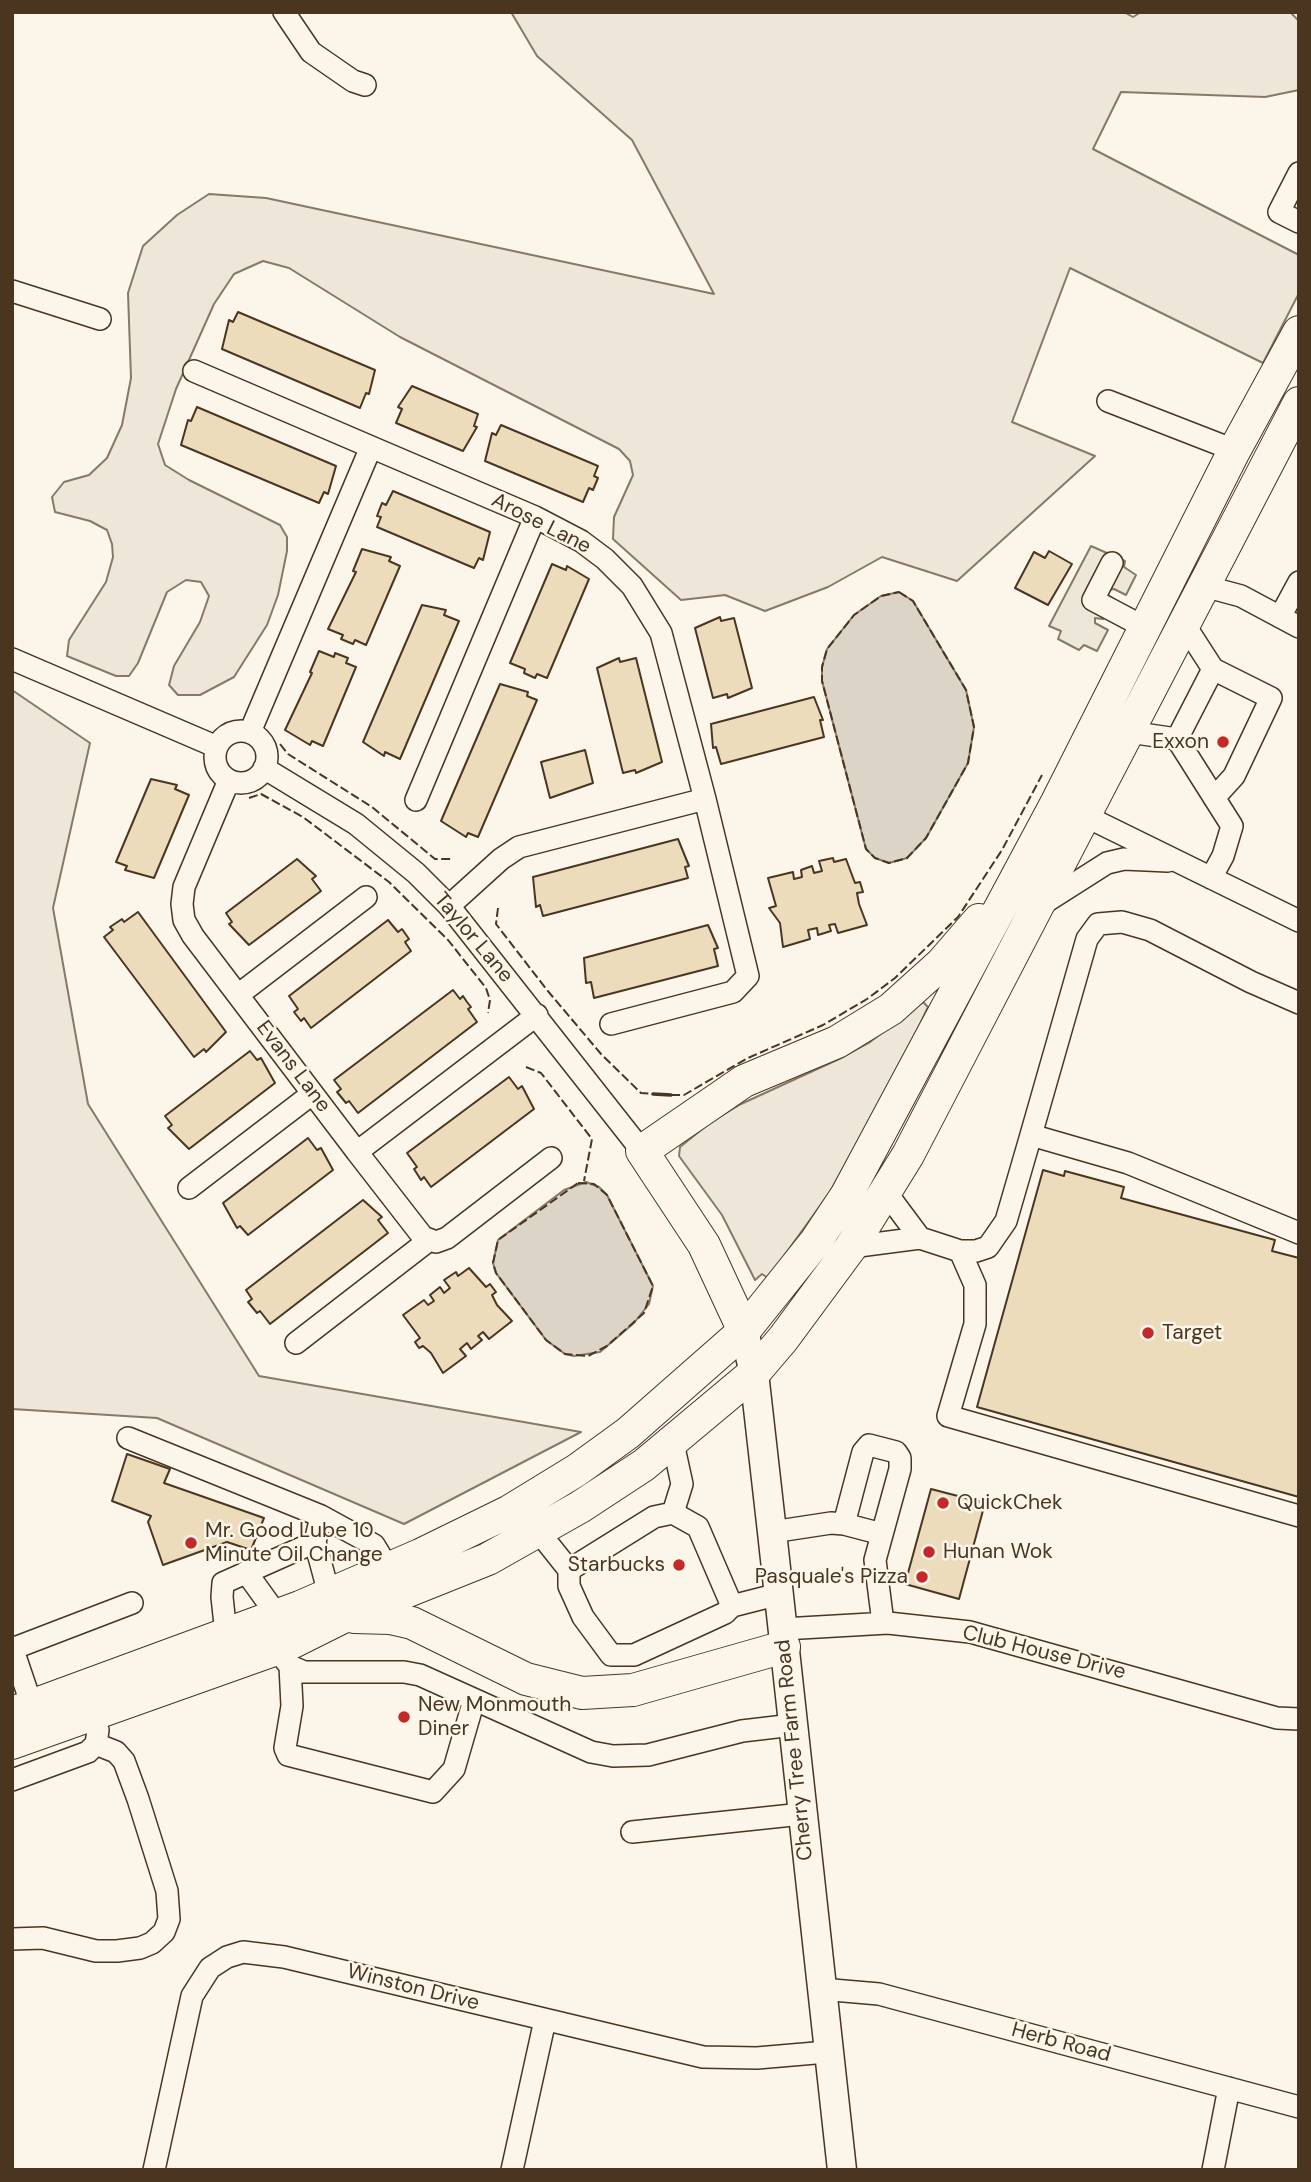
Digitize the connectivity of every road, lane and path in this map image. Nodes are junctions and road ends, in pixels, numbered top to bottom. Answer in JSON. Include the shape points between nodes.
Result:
{"nodes":[{"id":1,"x":285,"y":12,"type":"edge"},
{"id":2,"x":365,"y":85,"type":"dead end"},
{"id":3,"x":1299,"y":173,"type":"edge"},
{"id":4,"x":1299,"y":222,"type":"edge"},
{"id":5,"x":12,"y":291,"type":"edge"},
{"id":6,"x":100,"y":319,"type":"dead end"},
{"id":7,"x":1299,"y":332,"type":"edge"},
{"id":8,"x":194,"y":371,"type":"dead end"},
{"id":9,"x":1108,"y":401,"type":"dead end"},
{"id":10,"x":1299,"y":403,"type":"edge"},
{"id":11,"x":371,"y":447,"type":"junction"},
{"id":12,"x":1234,"y":450,"type":"junction"},
{"id":13,"x":535,"y":517,"type":"junction"},
{"id":14,"x":1112,"y":563,"type":"dead end"},
{"id":15,"x":1299,"y":582,"type":"edge"},
{"id":16,"x":1204,"y":586,"type":"junction"},
{"id":17,"x":1290,"y":622,"type":"edge"},
{"id":18,"x":1184,"y":624,"type":"junction"},
{"id":19,"x":1144,"y":627,"type":"junction"},
{"id":20,"x":12,"y":659,"type":"edge"},
{"id":21,"x":1213,"y":669,"type":"junction"},
{"id":22,"x":250,"y":732,"type":"junction"},
{"id":23,"x":1129,"y":732,"type":"junction"},
{"id":24,"x":1177,"y":739,"type":"junction"},
{"id":25,"x":217,"y":747,"type":"junction"},
{"id":26,"x":264,"y":768,"type":"junction"},
{"id":27,"x":229,"y":780,"type":"junction"},
{"id":28,"x":705,"y":799,"type":"junction"},
{"id":29,"x":1214,"y":799,"type":"junction"},
{"id":30,"x":416,"y":800,"type":"dead end"},
{"id":31,"x":1057,"y":802,"type":"junction"},
{"id":32,"x":1085,"y":816,"type":"junction"},
{"id":33,"x":1179,"y":862,"type":"junction"},
{"id":34,"x":1022,"y":867,"type":"junction"},
{"id":35,"x":1211,"y":878,"type":"junction"},
{"id":36,"x":366,"y":897,"type":"dead end"},
{"id":37,"x":449,"y":906,"type":"junction"},
{"id":38,"x":1040,"y":906,"type":"junction"},
{"id":39,"x":1299,"y":921,"type":"edge"},
{"id":40,"x":238,"y":995,"type":"junction"},
{"id":41,"x":1299,"y":1003,"type":"edge"},
{"id":42,"x":537,"y":1015,"type":"junction"},
{"id":43,"x":611,"y":1024,"type":"dead end"},
{"id":44,"x":312,"y":1094,"type":"junction"},
{"id":45,"x":1031,"y":1135,"type":"junction"},
{"id":46,"x":642,"y":1151,"type":"junction"},
{"id":47,"x":357,"y":1152,"type":"junction"},
{"id":48,"x":551,"y":1158,"type":"dead end"},
{"id":49,"x":188,"y":1188,"type":"dead end"},
{"id":50,"x":885,"y":1191,"type":"junction"},
{"id":51,"x":1299,"y":1233,"type":"edge"},
{"id":52,"x":920,"y":1238,"type":"junction"},
{"id":53,"x":428,"y":1241,"type":"junction"},
{"id":54,"x":851,"y":1247,"type":"junction"},
{"id":55,"x":960,"y":1251,"type":"junction"},
{"id":56,"x":744,"y":1331,"type":"junction"},
{"id":57,"x":296,"y":1343,"type":"dead end"},
{"id":58,"x":754,"y":1373,"type":"junction"},
{"id":59,"x":128,"y":1438,"type":"dead end"},
{"id":60,"x":673,"y":1443,"type":"junction"},
{"id":61,"x":673,"y":1513,"type":"junction"},
{"id":62,"x":321,"y":1516,"type":"junction"},
{"id":63,"x":1299,"y":1516,"type":"edge"},
{"id":64,"x":844,"y":1524,"type":"junction"},
{"id":65,"x":538,"y":1531,"type":"junction"},
{"id":66,"x":772,"y":1532,"type":"junction"},
{"id":67,"x":882,"y":1534,"type":"junction"},
{"id":68,"x":315,"y":1542,"type":"junction"},
{"id":69,"x":388,"y":1568,"type":"junction"},
{"id":70,"x":569,"y":1570,"type":"junction"},
{"id":71,"x":246,"y":1572,"type":"junction"},
{"id":72,"x":779,"y":1594,"type":"junction"},
{"id":73,"x":132,"y":1603,"type":"dead end"},
{"id":74,"x":336,"y":1606,"type":"junction"},
{"id":75,"x":732,"y":1606,"type":"junction"},
{"id":76,"x":277,"y":1615,"type":"junction"},
{"id":77,"x":883,"y":1623,"type":"junction"},
{"id":78,"x":226,"y":1634,"type":"junction"},
{"id":79,"x":783,"y":1638,"type":"junction"},
{"id":80,"x":12,"y":1648,"type":"edge"},
{"id":81,"x":283,"y":1657,"type":"junction"},
{"id":82,"x":474,"y":1700,"type":"junction"},
{"id":83,"x":22,"y":1709,"type":"edge"},
{"id":84,"x":101,"y":1711,"type":"junction"},
{"id":85,"x":1299,"y":1719,"type":"edge"},
{"id":86,"x":793,"y":1725,"type":"junction"},
{"id":87,"x":12,"y":1743,"type":"edge"},
{"id":88,"x":96,"y":1744,"type":"junction"},
{"id":89,"x":12,"y":1780,"type":"edge"},
{"id":90,"x":802,"y":1814,"type":"junction"},
{"id":91,"x":632,"y":1832,"type":"dead end"},
{"id":92,"x":12,"y":1940,"type":"edge"},
{"id":93,"x":821,"y":1989,"type":"junction"},
{"id":94,"x":545,"y":2020,"type":"junction"},
{"id":95,"x":827,"y":2052,"type":"junction"},
{"id":96,"x":1229,"y":2088,"type":"junction"},
{"id":97,"x":1299,"y":2107,"type":"edge"},
{"id":98,"x":154,"y":2170,"type":"edge"},
{"id":99,"x":512,"y":2170,"type":"edge"},
{"id":100,"x":842,"y":2170,"type":"edge"},
{"id":101,"x":1213,"y":2170,"type":"edge"}],
"edges":[{"from":1,"to":2,"type":"street","via":[[311,52]]},
{"from":3,"to":4,"type":"street","via":[[1279,212]]},
{"from":5,"to":6,"type":"street"},
{"from":7,"to":12,"type":"highway"},
{"from":8,"to":11,"type":"street","name":"Arose Lane"},
{"from":9,"to":12,"type":"street"},
{"from":10,"to":16,"type":"highway"},
{"from":11,"to":13,"type":"street","name":"Arose Lane"},
{"from":11,"to":22,"type":"street"},
{"from":12,"to":19,"type":"highway"},
{"from":13,"to":28,"type":"street","name":"Arose Lane","via":[[605,559],[648,607],[661,633]]},
{"from":13,"to":30,"type":"street"},
{"from":14,"to":19,"type":"street","via":[[1093,600]]},
{"from":15,"to":17,"type":"street"},
{"from":16,"to":17,"type":"street","via":[[1241,596]]},
{"from":16,"to":18,"type":"highway"},
{"from":18,"to":21,"type":"street"},
{"from":18,"to":23,"type":"highway"},
{"from":19,"to":31,"type":"highway"},
{"from":20,"to":25,"type":"street"},
{"from":21,"to":24,"type":"street"},
{"from":21,"to":29,"type":"street","via":[[1271,698],[1234,776]]},
{"from":22,"to":25,"type":"street","via":[[234,731]]},
{"from":22,"to":26,"type":"street","via":[[263,743]]},
{"from":23,"to":24,"type":"street"},
{"from":23,"to":32,"type":"highway"},
{"from":24,"to":29,"type":"street"},
{"from":25,"to":27,"type":"street","via":[[218,769]]},
{"from":26,"to":27,"type":"street","via":[[246,783]]},
{"from":26,"to":37,"type":"street","name":"Taylor Lane","via":[[356,824]]},
{"from":27,"to":40,"type":"street","name":"Evans Lane","via":[[181,904],[188,929]]},
{"from":28,"to":37,"type":"street","via":[[519,847]]},
{"from":28,"to":43,"type":"street","name":"Arose Lane","via":[[748,976],[733,992]]},
{"from":29,"to":35,"type":"street","via":[[1232,827]]},
{"from":31,"to":32,"type":"street"},
{"from":31,"to":34,"type":"highway"},
{"from":32,"to":33,"type":"street"},
{"from":32,"to":38,"type":"highway"},
{"from":33,"to":35,"type":"street"},
{"from":33,"to":38,"type":"street","via":[[1124,859],[1107,863]]},
{"from":34,"to":46,"type":"highway","via":[[941,964],[891,1009],[837,1042],[744,1081]]},
{"from":34,"to":56,"type":"highway","via":[[846,1196]]},
{"from":35,"to":39,"type":"street"},
{"from":36,"to":40,"type":"street"},
{"from":37,"to":42,"type":"street","name":"Taylor Lane"},
{"from":38,"to":50,"type":"highway"},
{"from":40,"to":44,"type":"street","name":"Evans Lane"},
{"from":41,"to":45,"type":"street","via":[[1150,930],[1122,922],[1098,924],[1087,939]]},
{"from":42,"to":46,"type":"street","name":"Taylor Lane"},
{"from":42,"to":47,"type":"street"},
{"from":44,"to":47,"type":"street","name":"Evans Lane"},
{"from":44,"to":49,"type":"street"},
{"from":45,"to":51,"type":"street","via":[[1128,1163]]},
{"from":45,"to":55,"type":"street","via":[[999,1235],[982,1250]]},
{"from":46,"to":56,"type":"highway","via":[[704,1245]]},
{"from":47,"to":53,"type":"street","name":"Evans Lane"},
{"from":48,"to":53,"type":"street","via":[[447,1238]]},
{"from":50,"to":52,"type":"street"},
{"from":50,"to":54,"type":"highway"},
{"from":52,"to":54,"type":"street"},
{"from":52,"to":55,"type":"street"},
{"from":53,"to":57,"type":"street"},
{"from":54,"to":58,"type":"highway"},
{"from":55,"to":63,"type":"street","via":[[975,1285],[975,1324],[948,1416]]},
{"from":56,"to":58,"type":"main road","name":"Cherry Tree Farm Road"},
{"from":56,"to":69,"type":"highway","via":[[674,1395],[577,1469],[510,1511]]},
{"from":58,"to":60,"type":"highway"},
{"from":58,"to":66,"type":"main road","name":"Cherry Tree Farm Road"},
{"from":59,"to":62,"type":"street"},
{"from":60,"to":61,"type":"street","via":[[682,1484]]},
{"from":60,"to":65,"type":"highway"},
{"from":61,"to":70,"type":"street","via":[[654,1517]]},
{"from":61,"to":75,"type":"street","via":[[698,1527]]},
{"from":62,"to":68,"type":"street"},
{"from":62,"to":69,"type":"street","via":[[374,1545]]},
{"from":64,"to":66,"type":"street"},
{"from":64,"to":67,"type":"street"},
{"from":64,"to":67,"type":"street","via":[[863,1452],[869,1445],[896,1452],[900,1469]]},
{"from":65,"to":70,"type":"street"},
{"from":65,"to":74,"type":"highway","via":[[488,1559]]},
{"from":66,"to":72,"type":"main road","name":"Cherry Tree Farm Road"},
{"from":67,"to":77,"type":"street","via":[[874,1572]]},
{"from":68,"to":71,"type":"street"},
{"from":68,"to":74,"type":"street"},
{"from":69,"to":74,"type":"highway"},
{"from":70,"to":75,"type":"street","via":[[569,1586],[583,1617],[611,1655],[634,1655]]},
{"from":71,"to":76,"type":"street"},
{"from":71,"to":78,"type":"street","via":[[223,1583]]},
{"from":72,"to":75,"type":"street"},
{"from":72,"to":79,"type":"main road","name":"Cherry Tree Farm Road"},
{"from":73,"to":80,"type":"street"},
{"from":74,"to":76,"type":"highway"},
{"from":74,"to":79,"type":"highway","via":[[412,1623],[526,1679],[582,1693],[633,1690]]},
{"from":74,"to":81,"type":"highway"},
{"from":76,"to":78,"type":"highway"},
{"from":77,"to":79,"type":"street","name":"Club House Drive"},
{"from":77,"to":85,"type":"street","name":"Club House Drive","via":[[970,1632],[1277,1718]]},
{"from":78,"to":83,"type":"highway"},
{"from":79,"to":86,"type":"main road","name":"Cherry Tree Farm Road"},
{"from":80,"to":83,"type":"street"},
{"from":81,"to":82,"type":"street","via":[[304,1672],[412,1673]]},
{"from":81,"to":82,"type":"street","via":[[292,1706],[285,1748],[288,1755],[433,1793],[454,1769]]},
{"from":81,"to":84,"type":"highway"},
{"from":82,"to":86,"type":"street","via":[[590,1752],[613,1756],[648,1755],[742,1731]]},
{"from":84,"to":87,"type":"highway"},
{"from":84,"to":88,"type":"street"},
{"from":86,"to":90,"type":"main road","name":"Cherry Tree Farm Road"},
{"from":88,"to":89,"type":"street","via":[[46,1770]]},
{"from":88,"to":92,"type":"street","via":[[116,1752],[134,1786],[167,1891],[169,1919],[164,1931],[152,1943],[117,1951],[96,1951],[43,1938]]},
{"from":90,"to":91,"type":"street"},
{"from":90,"to":93,"type":"main road","name":"Cherry Tree Farm Road"},
{"from":93,"to":95,"type":"main road","name":"Cherry Tree Farm Road"},
{"from":93,"to":96,"type":"street","name":"Herb Road","via":[[878,1994]]},
{"from":94,"to":95,"type":"street","name":"Winston Drive","via":[[703,2057]]},
{"from":94,"to":98,"type":"street","name":"Winston Drive","via":[[284,1957],[250,1952],[227,1957],[210,1968],[192,1996]]},
{"from":94,"to":99,"type":"street"},
{"from":95,"to":100,"type":"main road","name":"Cherry Tree Farm Road"},
{"from":96,"to":97,"type":"street","name":"Herb Road"},
{"from":96,"to":101,"type":"street"}]}
